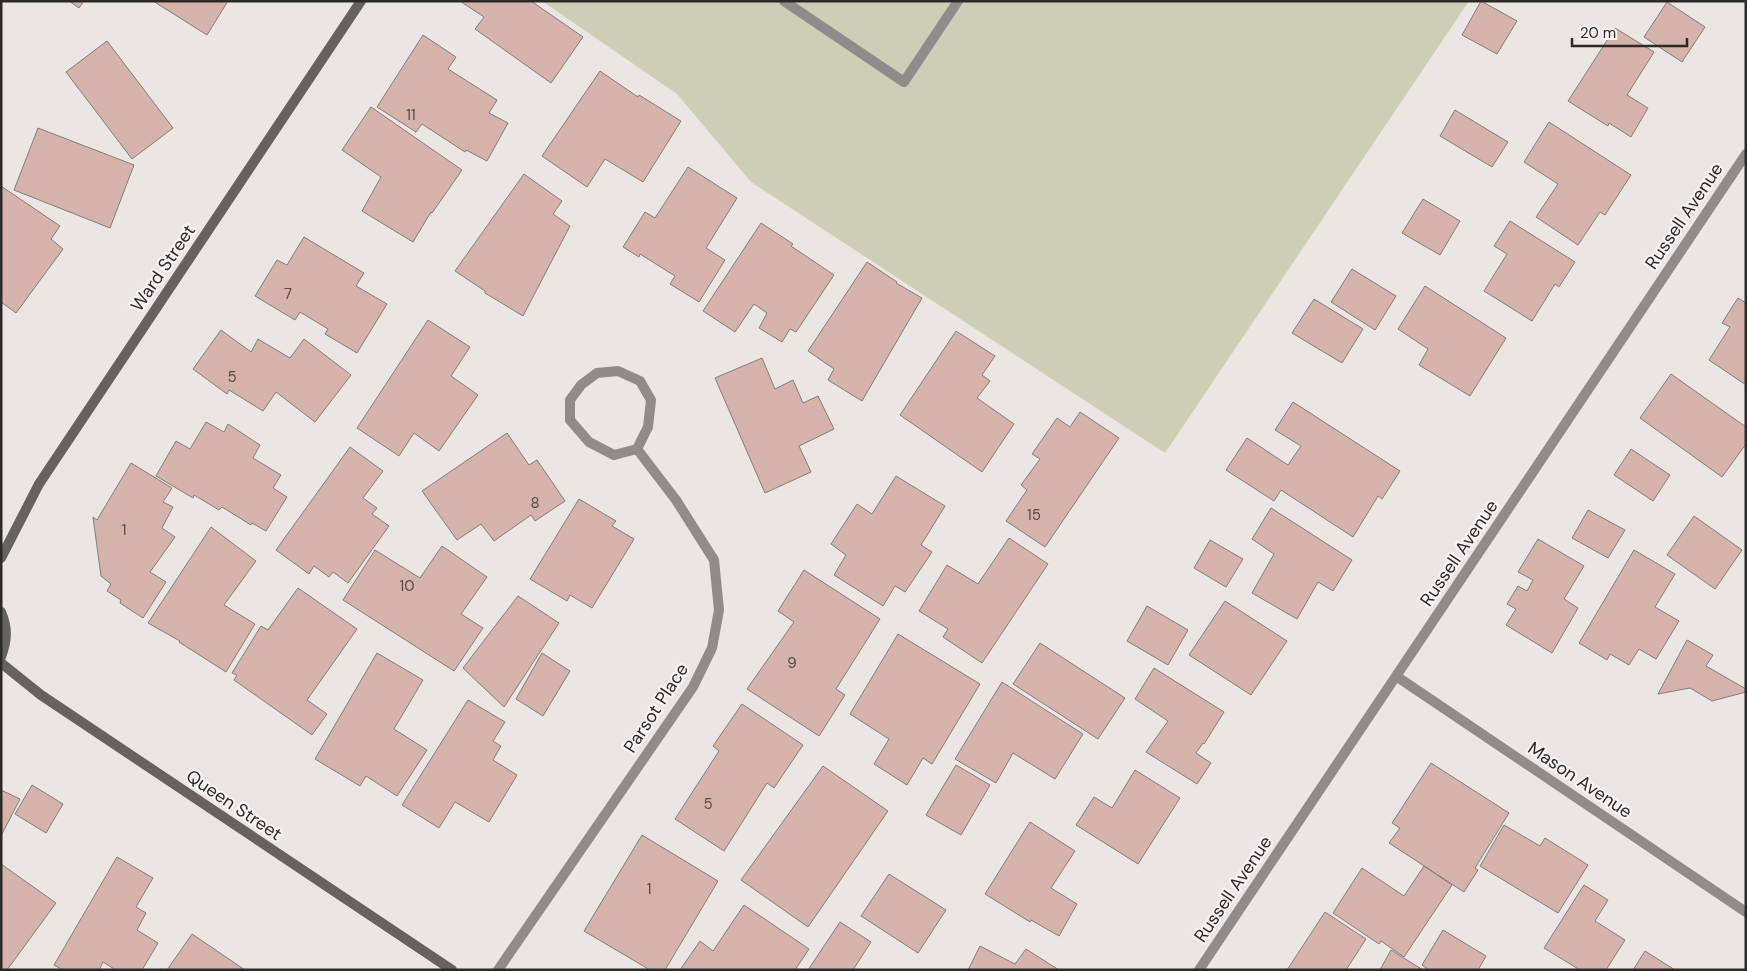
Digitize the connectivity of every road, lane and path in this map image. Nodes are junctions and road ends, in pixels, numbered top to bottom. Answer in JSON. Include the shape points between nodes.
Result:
{"nodes":[{"id":1,"x":361,"y":1,"type":"edge"},
{"id":2,"x":784,"y":1,"type":"edge"},
{"id":3,"x":958,"y":1,"type":"edge"},
{"id":4,"x":1746,"y":154,"type":"edge"},
{"id":5,"x":637,"y":449,"type":"junction"},
{"id":6,"x":1,"y":558,"type":"edge"},
{"id":7,"x":1,"y":612,"type":"edge"},
{"id":8,"x":1,"y":657,"type":"edge"},
{"id":9,"x":1,"y":663,"type":"edge"},
{"id":10,"x":1396,"y":676,"type":"junction"},
{"id":11,"x":1746,"y":912,"type":"edge"},
{"id":12,"x":452,"y":970,"type":"edge"},
{"id":13,"x":498,"y":970,"type":"edge"},
{"id":14,"x":1199,"y":970,"type":"edge"}],
"edges":[{"from":1,"to":6,"type":"street","name":"Ward Street","via":[[39,484]]},
{"from":2,"to":3,"type":"street","via":[[904,82]]},
{"from":4,"to":10,"type":"street","name":"Russell Avenue"},
{"from":5,"to":5,"type":"street","via":[[648,427],[651,400],[640,381],[618,371],[597,374],[581,385],[570,400],[570,420],[589,442],[614,455]]},
{"from":5,"to":13,"type":"street","name":"Parsot Place","via":[[676,500],[714,560],[719,610],[712,648],[693,687]]},
{"from":7,"to":8,"type":"street","via":[[6,623],[6,643]]},
{"from":9,"to":12,"type":"street","name":"Queen Street","via":[[41,695]]},
{"from":10,"to":11,"type":"street","name":"Mason Avenue"},
{"from":10,"to":14,"type":"street","name":"Russell Avenue"}]}
